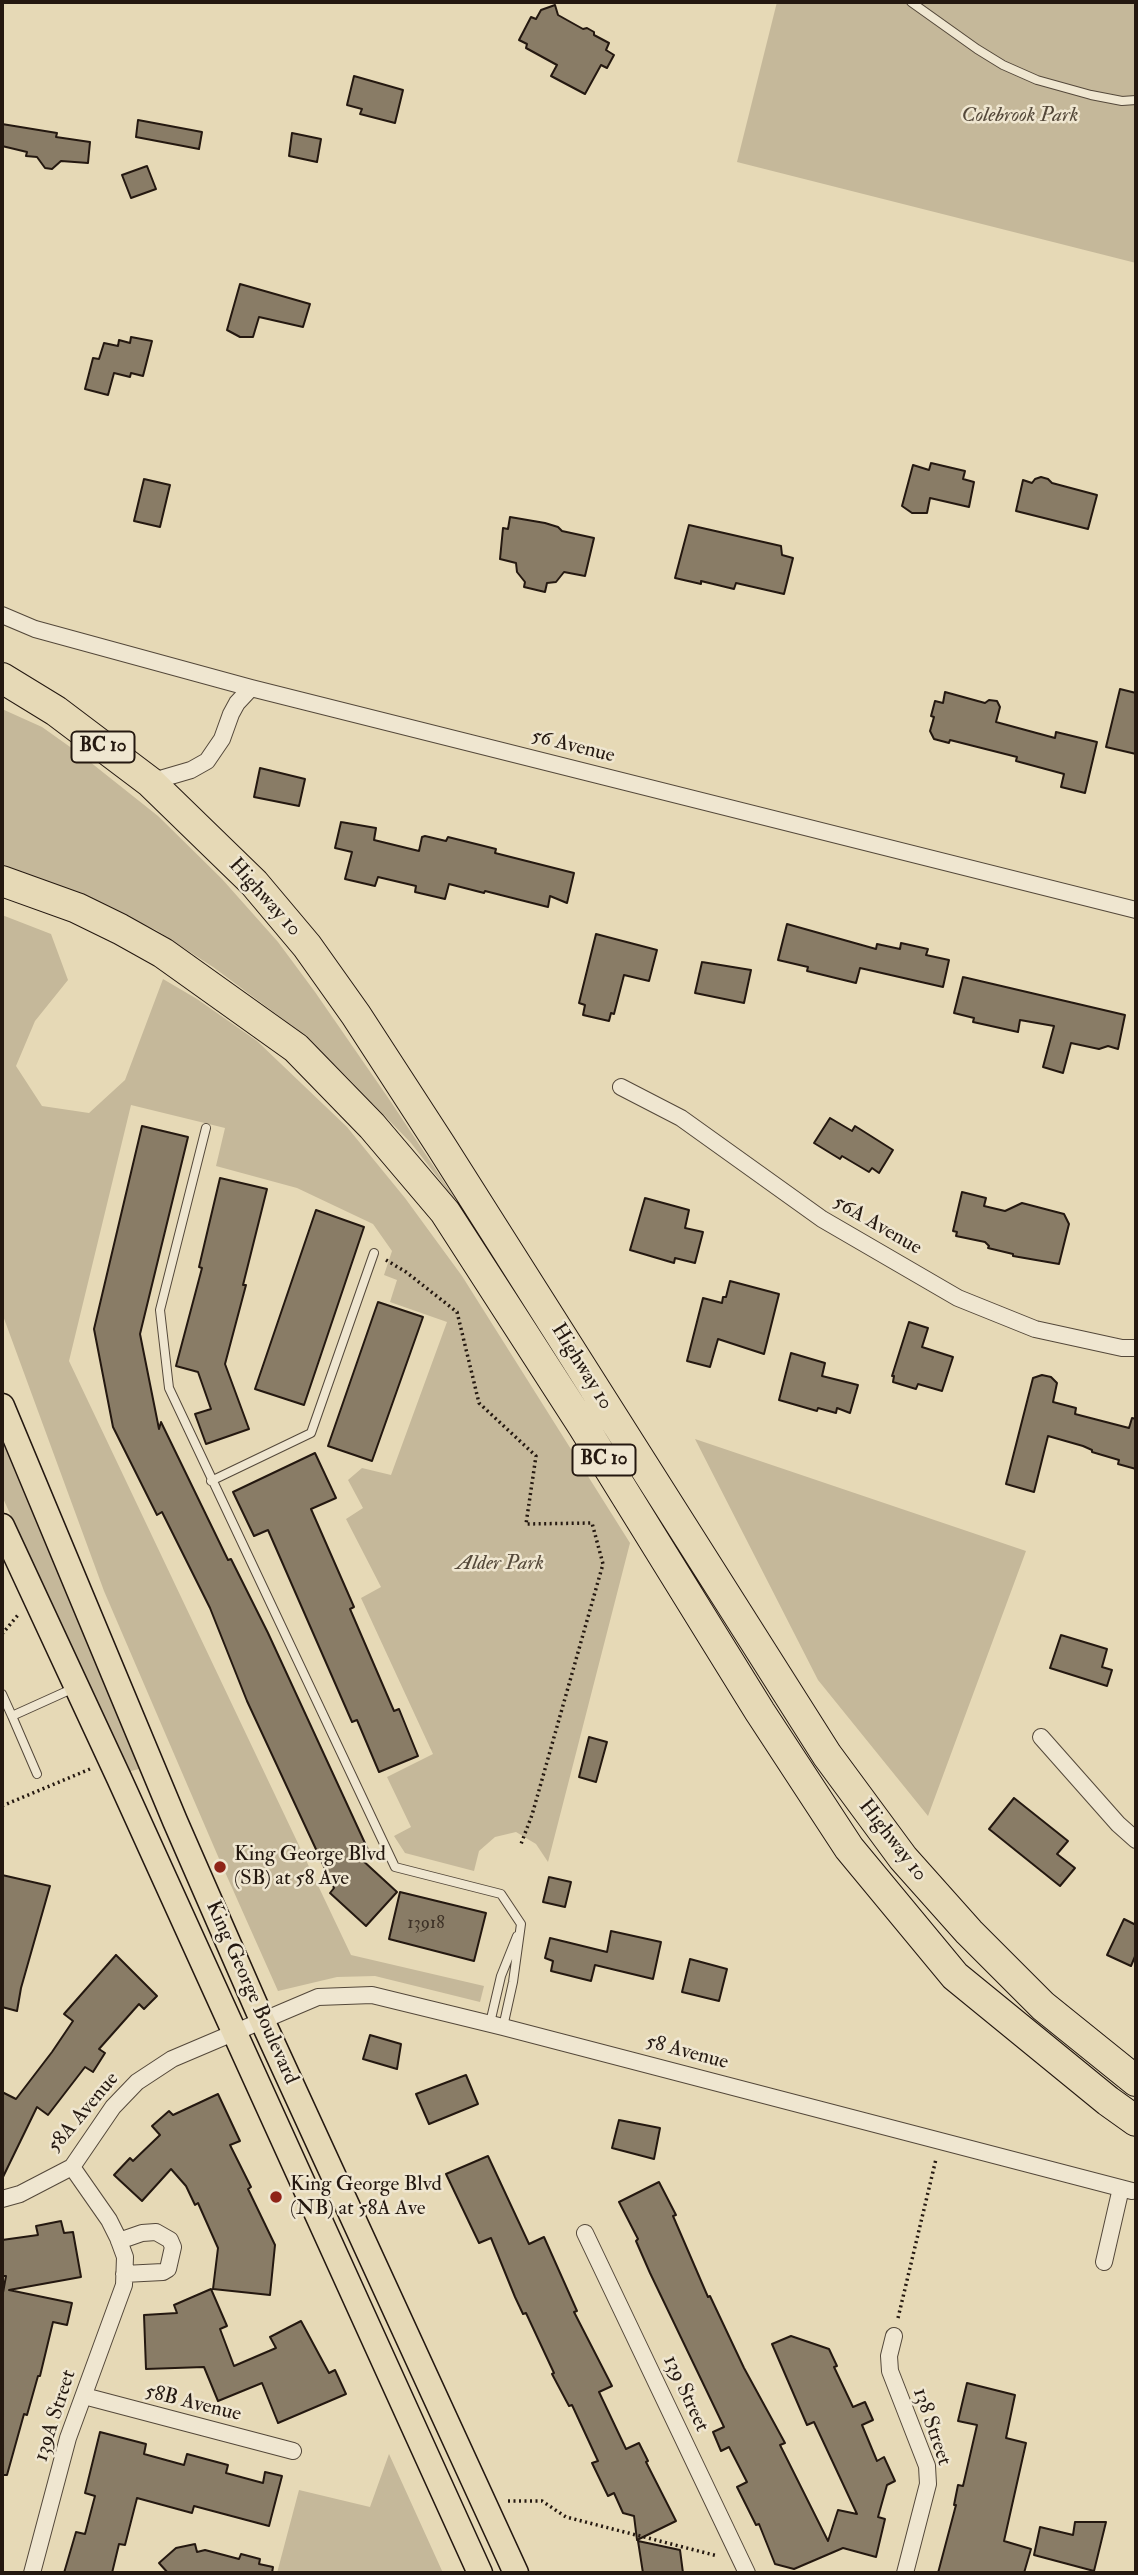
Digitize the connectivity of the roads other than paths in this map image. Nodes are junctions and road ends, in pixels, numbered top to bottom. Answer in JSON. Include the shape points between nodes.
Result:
{"nodes":[{"id":1,"x":911,"y":2,"type":"edge"},
{"id":2,"x":1136,"y":100,"type":"edge"},
{"id":3,"x":2,"y":615,"type":"edge"},
{"id":4,"x":2,"y":678,"type":"edge"},
{"id":5,"x":251,"y":688,"type":"junction"},
{"id":6,"x":150,"y":782,"type":"junction"},
{"id":7,"x":2,"y":881,"type":"edge"},
{"id":8,"x":1136,"y":910,"type":"edge"},
{"id":9,"x":621,"y":1087,"type":"dead end"},
{"id":10,"x":206,"y":1128,"type":"dead end"},
{"id":11,"x":374,"y":1253,"type":"dead end"},
{"id":12,"x":1136,"y":1348,"type":"edge"},
{"id":13,"x":2,"y":1406,"type":"edge"},
{"id":14,"x":211,"y":1481,"type":"junction"},
{"id":15,"x":2,"y":1526,"type":"edge"},
{"id":16,"x":77,"y":1687,"type":"junction"},
{"id":17,"x":2,"y":1695,"type":"edge"},
{"id":18,"x":12,"y":1716,"type":"junction"},
{"id":19,"x":1041,"y":1737,"type":"dead end"},
{"id":20,"x":37,"y":1774,"type":"dead end"},
{"id":21,"x":1136,"y":1840,"type":"edge"},
{"id":22,"x":522,"y":1924,"type":"junction"},
{"id":23,"x":262,"y":2020,"type":"junction"},
{"id":24,"x":497,"y":2025,"type":"junction"},
{"id":25,"x":233,"y":2032,"type":"junction"},
{"id":26,"x":1136,"y":2081,"type":"edge"},
{"id":27,"x":1136,"y":2122,"type":"edge"},
{"id":28,"x":72,"y":2166,"type":"junction"},
{"id":29,"x":2,"y":2199,"type":"edge"},
{"id":30,"x":585,"y":2233,"type":"dead end"},
{"id":31,"x":119,"y":2241,"type":"junction"},
{"id":32,"x":1104,"y":2262,"type":"dead end"},
{"id":33,"x":124,"y":2274,"type":"junction"},
{"id":34,"x":894,"y":2336,"type":"dead end"},
{"id":35,"x":83,"y":2396,"type":"junction"},
{"id":36,"x":293,"y":2451,"type":"dead end"},
{"id":37,"x":32,"y":2573,"type":"edge"},
{"id":38,"x":480,"y":2573,"type":"edge"},
{"id":39,"x":516,"y":2573,"type":"edge"},
{"id":40,"x":747,"y":2573,"type":"edge"},
{"id":41,"x":905,"y":2573,"type":"edge"}],
"edges":[{"from":1,"to":2,"type":"lane","via":[[977,49],[1037,80],[1091,95]]},
{"from":3,"to":5,"type":"street","name":"56 Avenue","via":[[35,629]]},
{"from":4,"to":6,"type":"highway","name":"Highway 10","number":"BC 10","via":[[56,711]]},
{"from":5,"to":6,"type":"street","via":[[231,714],[207,761]]},
{"from":5,"to":8,"type":"street","name":"56 Avenue"},
{"from":6,"to":26,"type":"highway","name":"Highway 10","number":"BC 10","via":[[254,883],[356,1015],[827,1755],[903,1858],[1043,2006]]},
{"from":7,"to":27,"type":"highway","name":"Highway 10","number":"BC 10","via":[[77,908],[173,960],[296,1048],[372,1126],[445,1212],[849,1848],[955,1976]]},
{"from":9,"to":12,"type":"street","name":"56A Avenue","via":[[681,1118],[822,1219],[958,1298],[1035,1329]]},
{"from":10,"to":14,"type":"lane","via":[[160,1310],[169,1388]]},
{"from":11,"to":14,"type":"lane","via":[[311,1433]]},
{"from":13,"to":23,"type":"main road","name":"King George Boulevard"},
{"from":14,"to":22,"type":"lane","via":[[395,1867],[501,1894]]},
{"from":15,"to":16,"type":"main road","name":"King George Boulevard"},
{"from":16,"to":18,"type":"lane"},
{"from":16,"to":25,"type":"main road","name":"King George Boulevard"},
{"from":17,"to":18,"type":"lane"},
{"from":18,"to":20,"type":"lane"},
{"from":19,"to":21,"type":"street"},
{"from":22,"to":24,"type":"lane","via":[[513,1982]]},
{"from":22,"to":24,"type":"lane","via":[[501,1976]]},
{"from":23,"to":24,"type":"street","name":"58 Avenue","via":[[318,1997],[372,1995]]},
{"from":23,"to":25,"type":"street","name":"58 Avenue"},
{"from":23,"to":39,"type":"main road","name":"King George Boulevard"},
{"from":24,"to":32,"type":"street","name":"58 Avenue","via":[[1127,2190]]},
{"from":25,"to":28,"type":"street","name":"58A Avenue","via":[[172,2059],[137,2082],[113,2107]]},
{"from":25,"to":38,"type":"main road","name":"King George Boulevard"},
{"from":28,"to":29,"type":"street","name":"58A Avenue"},
{"from":28,"to":31,"type":"street","name":"139A Street"},
{"from":30,"to":40,"type":"street","name":"139 Street"},
{"from":31,"to":33,"type":"street","name":"139A Street","via":[[125,2257]]},
{"from":31,"to":33,"type":"street","via":[[156,2232],[170,2239],[173,2247],[168,2269],[163,2272]]},
{"from":33,"to":35,"type":"street","name":"139A Street","via":[[124,2285]]},
{"from":34,"to":41,"type":"street","name":"138 Street","via":[[890,2371],[927,2466],[928,2484]]},
{"from":35,"to":36,"type":"street","name":"58B Avenue"},
{"from":35,"to":37,"type":"street","name":"139A Street"}]}
